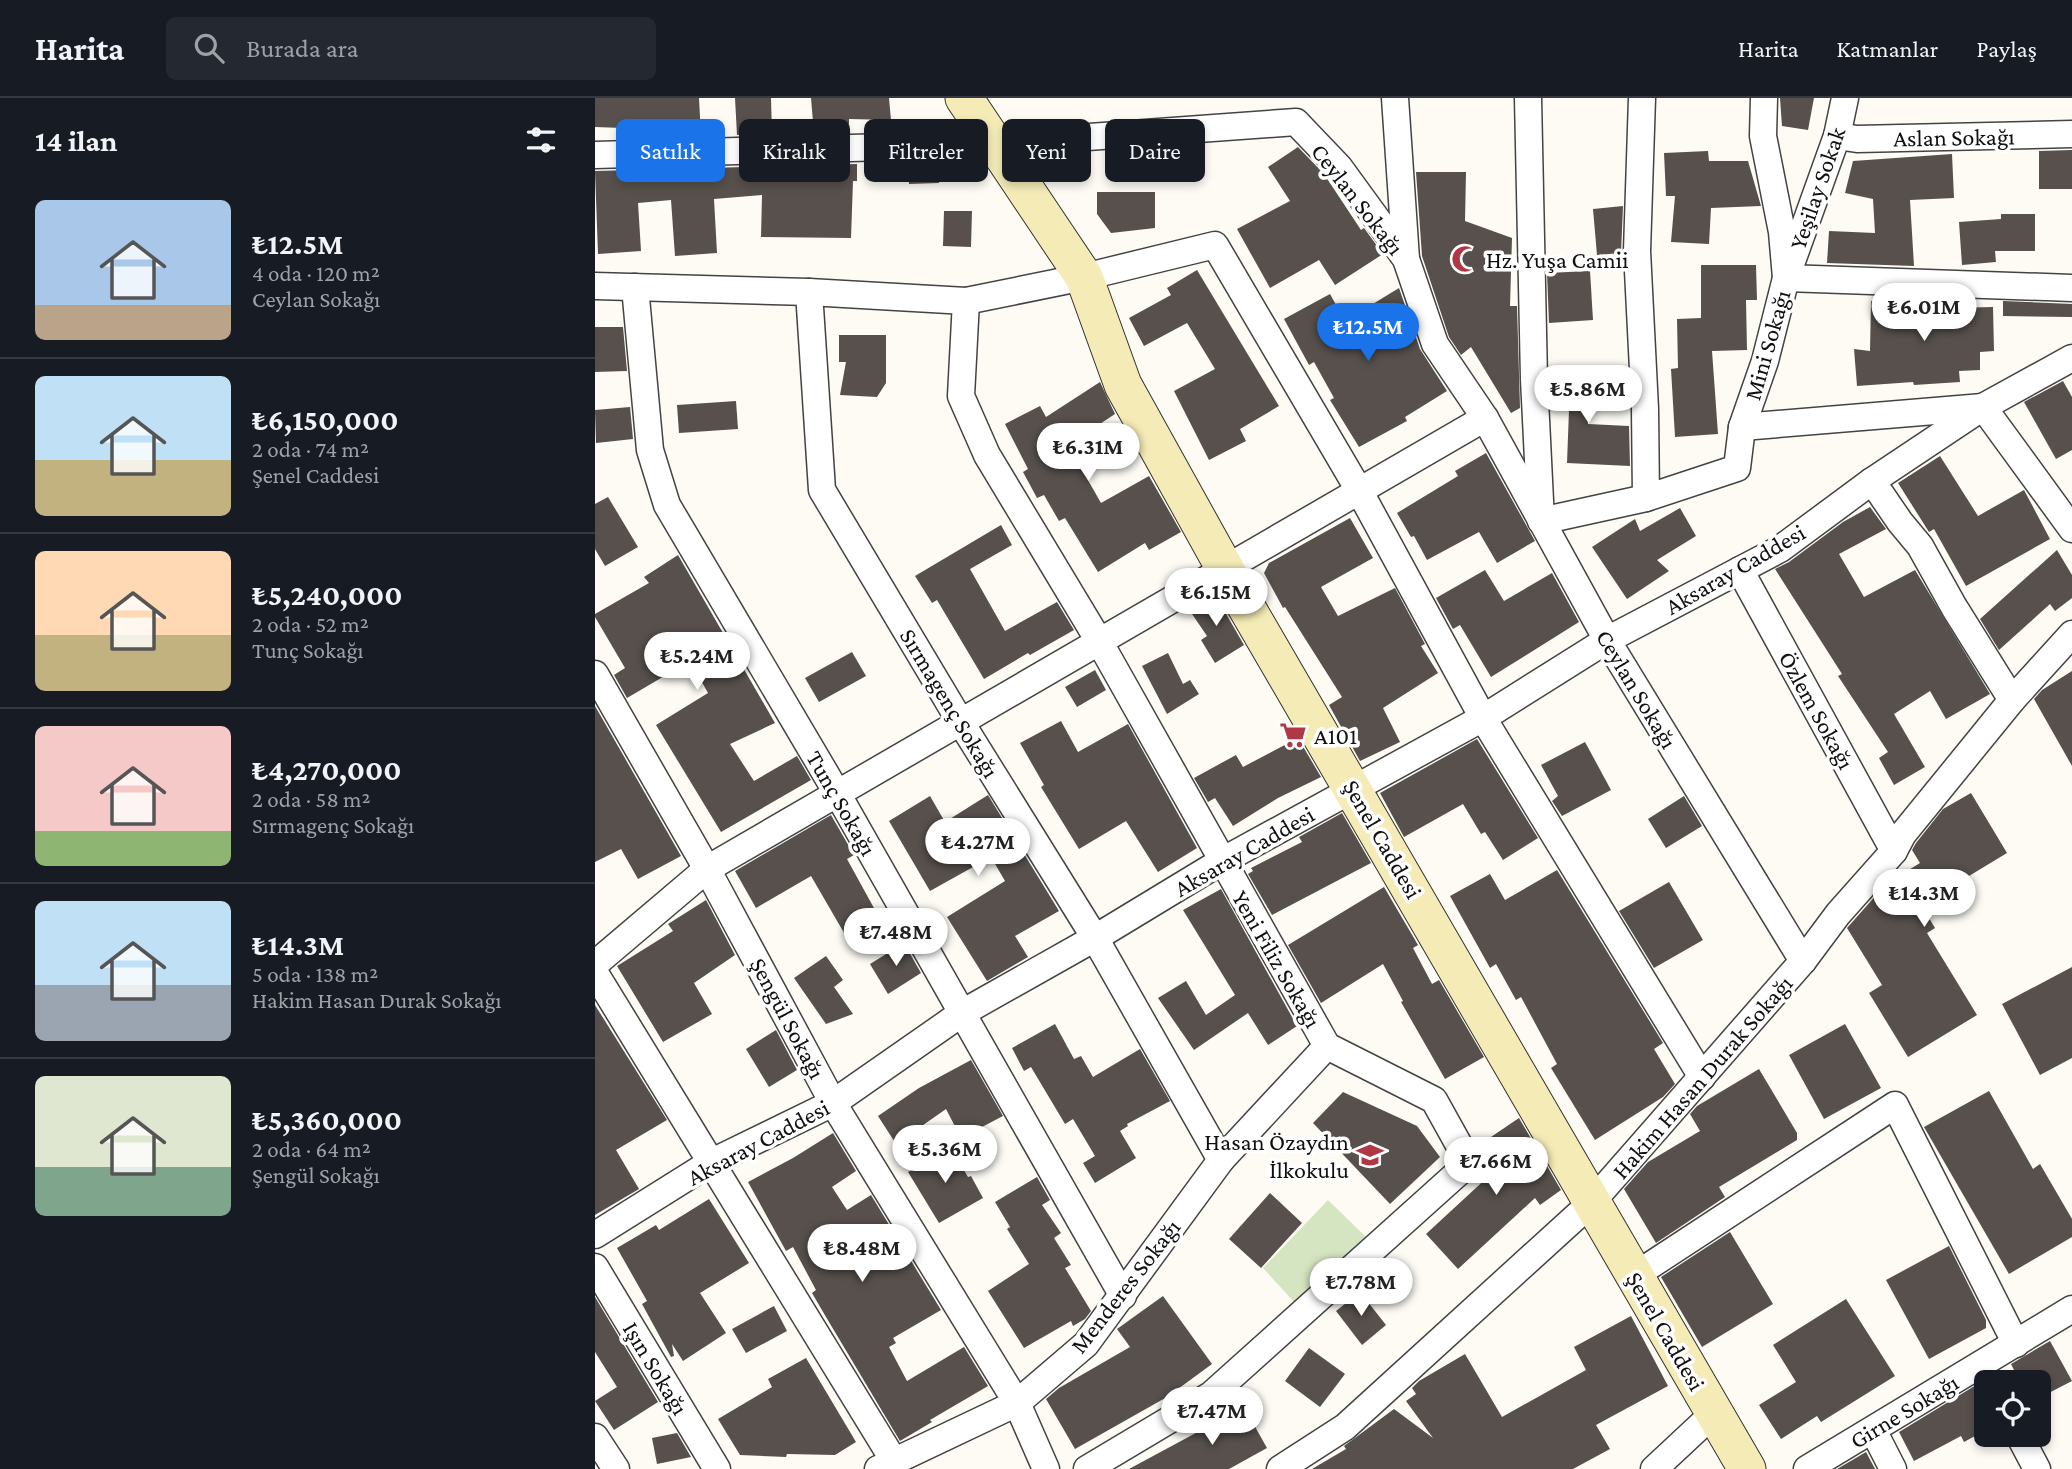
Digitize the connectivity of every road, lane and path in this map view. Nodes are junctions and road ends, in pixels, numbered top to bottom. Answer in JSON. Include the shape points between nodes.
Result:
{"nodes":[{"id":1,"x":964,"y":98,"type":"edge"},
{"id":2,"x":1395,"y":98,"type":"edge"},
{"id":3,"x":1528,"y":98,"type":"edge"},
{"id":4,"x":1642,"y":98,"type":"edge"},
{"id":5,"x":1764,"y":98,"type":"edge"},
{"id":6,"x":1845,"y":98,"type":"edge"},
{"id":7,"x":2072,"y":134,"type":"edge"},
{"id":8,"x":1837,"y":136,"type":"junction"},
{"id":9,"x":993,"y":144,"type":"junction"},
{"id":10,"x":595,"y":155,"type":"edge"},
{"id":11,"x":1406,"y":260,"type":"junction"},
{"id":12,"x":1084,"y":277,"type":"junction"},
{"id":13,"x":1786,"y":278,"type":"junction"},
{"id":14,"x":595,"y":286,"type":"edge"},
{"id":15,"x":635,"y":287,"type":"junction"},
{"id":16,"x":2072,"y":288,"type":"edge"},
{"id":17,"x":809,"y":292,"type":"junction"},
{"id":18,"x":965,"y":301,"type":"junction"},
{"id":19,"x":2072,"y":358,"type":"edge"},
{"id":20,"x":1983,"y":407,"type":"junction"},
{"id":21,"x":1485,"y":418,"type":"junction"},
{"id":22,"x":1742,"y":427,"type":"junction"},
{"id":23,"x":1872,"y":481,"type":"junction"},
{"id":24,"x":1360,"y":492,"type":"junction"},
{"id":25,"x":1646,"y":498,"type":"junction"},
{"id":26,"x":1541,"y":521,"type":"junction"},
{"id":27,"x":2072,"y":529,"type":"edge"},
{"id":28,"x":1226,"y":568,"type":"junction"},
{"id":29,"x":1740,"y":570,"type":"junction"},
{"id":30,"x":2072,"y":634,"type":"edge"},
{"id":31,"x":1607,"y":640,"type":"junction"},
{"id":32,"x":1099,"y":641,"type":"junction"},
{"id":33,"x":595,"y":674,"type":"edge"},
{"id":34,"x":2012,"y":700,"type":"junction"},
{"id":35,"x":1483,"y":718,"type":"junction"},
{"id":36,"x":960,"y":721,"type":"junction"},
{"id":37,"x":1353,"y":788,"type":"junction"},
{"id":38,"x":837,"y":793,"type":"junction"},
{"id":39,"x":1894,"y":851,"type":"junction"},
{"id":40,"x":1222,"y":861,"type":"junction"},
{"id":41,"x":707,"y":869,"type":"junction"},
{"id":42,"x":1095,"y":939,"type":"junction"},
{"id":43,"x":1803,"y":961,"type":"junction"},
{"id":44,"x":595,"y":964,"type":"edge"},
{"id":45,"x":595,"y":974,"type":"edge"},
{"id":46,"x":962,"y":1013,"type":"junction"},
{"id":47,"x":1327,"y":1046,"type":"junction"},
{"id":48,"x":1702,"y":1077,"type":"junction"},
{"id":49,"x":833,"y":1103,"type":"junction"},
{"id":50,"x":1221,"y":1160,"type":"junction"},
{"id":51,"x":710,"y":1163,"type":"junction"},
{"id":52,"x":1591,"y":1203,"type":"junction"},
{"id":53,"x":595,"y":1235,"type":"edge"},
{"id":54,"x":595,"y":1267,"type":"edge"},
{"id":55,"x":1634,"y":1276,"type":"junction"},
{"id":56,"x":1123,"y":1296,"type":"junction"},
{"id":57,"x":2072,"y":1309,"type":"edge"},
{"id":58,"x":2016,"y":1343,"type":"junction"},
{"id":59,"x":1990,"y":1370,"type":"edge"},
{"id":60,"x":1974,"y":1380,"type":"edge"},
{"id":61,"x":1017,"y":1403,"type":"junction"},
{"id":62,"x":1714,"y":1413,"type":"junction"},
{"id":63,"x":1873,"y":1430,"type":"junction"},
{"id":64,"x":595,"y":1437,"type":"edge"},
{"id":65,"x":2025,"y":1447,"type":"edge"},
{"id":66,"x":886,"y":1465,"type":"edge"},
{"id":67,"x":616,"y":1469,"type":"edge"},
{"id":68,"x":717,"y":1469,"type":"edge"},
{"id":69,"x":1047,"y":1469,"type":"edge"},
{"id":70,"x":1087,"y":1469,"type":"edge"},
{"id":71,"x":1280,"y":1469,"type":"edge"},
{"id":72,"x":1654,"y":1469,"type":"edge"},
{"id":73,"x":1747,"y":1469,"type":"edge"},
{"id":74,"x":1807,"y":1469,"type":"edge"},
{"id":75,"x":1893,"y":1469,"type":"edge"},
{"id":76,"x":2037,"y":1469,"type":"edge"}],
"edges":[{"from":1,"to":9,"type":"street","name":"Şenel Caddesi"},
{"from":2,"to":11,"type":"street"},
{"from":3,"to":26,"type":"street"},
{"from":4,"to":25,"type":"street","via":[[1637,251]]},
{"from":5,"to":13,"type":"street","name":"Mini Sokağı","via":[[1763,136]]},
{"from":6,"to":8,"type":"street","name":"Yeşilay Sokak"},
{"from":7,"to":8,"type":"street","name":"Aslan Sokağı"},
{"from":8,"to":13,"type":"street","name":"Yeşilay Sokak"},
{"from":9,"to":10,"type":"street","name":"Ceylan Sokağı"},
{"from":9,"to":11,"type":"street","name":"Ceylan Sokağı","via":[[1296,122],[1339,167]]},
{"from":9,"to":12,"type":"street","name":"Şenel Caddesi"},
{"from":11,"to":21,"type":"street","name":"Ceylan Sokağı","via":[[1435,344]]},
{"from":12,"to":18,"type":"street"},
{"from":12,"to":24,"type":"street","via":[[1216,245]]},
{"from":12,"to":28,"type":"street","name":"Şenel Caddesi","via":[[1123,385]]},
{"from":13,"to":16,"type":"street"},
{"from":13,"to":22,"type":"street","name":"Mini Sokağı"},
{"from":14,"to":15,"type":"street"},
{"from":15,"to":17,"type":"street"},
{"from":15,"to":38,"type":"street","name":"Tunç Sokağı","via":[[650,450],[667,505]]},
{"from":17,"to":18,"type":"street"},
{"from":17,"to":36,"type":"street","name":"Sırmagenç Sokağı","via":[[822,490]]},
{"from":18,"to":32,"type":"street","name":"Yeni Filiz Sokağı","via":[[961,396],[987,455]]},
{"from":19,"to":20,"type":"street","name":"Aksaray Caddesi"},
{"from":20,"to":22,"type":"street"},
{"from":20,"to":23,"type":"street","name":"Aksaray Caddesi"},
{"from":20,"to":27,"type":"street"},
{"from":21,"to":24,"type":"street"},
{"from":21,"to":26,"type":"street","name":"Ceylan Sokağı"},
{"from":22,"to":25,"type":"street","name":"Mini Sokağı","via":[[1737,468]]},
{"from":23,"to":29,"type":"street","name":"Aksaray Caddesi","via":[[1780,549]]},
{"from":23,"to":34,"type":"street","via":[[1920,546]]},
{"from":24,"to":28,"type":"street"},
{"from":24,"to":35,"type":"street"},
{"from":25,"to":26,"type":"street"},
{"from":26,"to":31,"type":"street","name":"Ceylan Sokağı"},
{"from":28,"to":32,"type":"street"},
{"from":28,"to":37,"type":"street","name":"Şenel Caddesi"},
{"from":29,"to":31,"type":"street","name":"Aksaray Caddesi"},
{"from":29,"to":39,"type":"street","name":"Özlem Sokağı"},
{"from":30,"to":34,"type":"street","name":"Hakim Hasan Durak Sokağı"},
{"from":31,"to":35,"type":"street","name":"Aksaray Caddesi"},
{"from":31,"to":43,"type":"street","name":"Ceylan Sokağı"},
{"from":32,"to":36,"type":"street"},
{"from":32,"to":40,"type":"street","name":"Yeni Filiz Sokağı"},
{"from":33,"to":41,"type":"street","name":"Şengül Sokağı"},
{"from":34,"to":39,"type":"street","name":"Hakim Hasan Durak Sokağı"},
{"from":35,"to":37,"type":"street","name":"Aksaray Caddesi"},
{"from":35,"to":48,"type":"street"},
{"from":36,"to":38,"type":"street"},
{"from":36,"to":42,"type":"street","name":"Sırmagenç Sokağı"},
{"from":37,"to":40,"type":"street","name":"Aksaray Caddesi"},
{"from":37,"to":52,"type":"street","name":"Şenel Caddesi"},
{"from":38,"to":41,"type":"street"},
{"from":38,"to":46,"type":"street","name":"Tunç Sokağı"},
{"from":39,"to":43,"type":"street","name":"Hakim Hasan Durak Sokağı"},
{"from":40,"to":42,"type":"street","name":"Aksaray Caddesi"},
{"from":40,"to":47,"type":"street","name":"Yeni Filiz Sokağı"},
{"from":41,"to":44,"type":"street"},
{"from":41,"to":49,"type":"street","name":"Şengül Sokağı"},
{"from":42,"to":46,"type":"street","name":"Aksaray Caddesi"},
{"from":42,"to":50,"type":"street","name":"Sırmagenç Sokağı"},
{"from":43,"to":48,"type":"street","name":"Hakim Hasan Durak Sokağı"},
{"from":45,"to":51,"type":"street"},
{"from":46,"to":49,"type":"street","name":"Aksaray Caddesi"},
{"from":46,"to":56,"type":"street","name":"Tunç Sokağı"},
{"from":47,"to":50,"type":"street","name":"Menderes Sokağı"},
{"from":47,"to":70,"type":"street","name":"Yeni Filiz Sokağı","via":[[1434,1100],[1469,1163],[1211,1395]]},
{"from":48,"to":52,"type":"street","name":"Hakim Hasan Durak Sokağı"},
{"from":49,"to":51,"type":"street","name":"Aksaray Caddesi"},
{"from":49,"to":61,"type":"street","name":"Şengül Sokağı"},
{"from":50,"to":56,"type":"street","name":"Menderes Sokağı"},
{"from":51,"to":53,"type":"street","name":"Aksaray Caddesi"},
{"from":51,"to":66,"type":"street"},
{"from":52,"to":55,"type":"street","name":"Şenel Caddesi"},
{"from":52,"to":71,"type":"street","name":"Hakim Hasan Durak Sokağı","via":[[1345,1427]]},
{"from":54,"to":68,"type":"street","name":"Işın Sokağı"},
{"from":55,"to":58,"type":"street","via":[[1895,1105]]},
{"from":55,"to":62,"type":"street","name":"Şenel Caddesi"},
{"from":56,"to":61,"type":"street","name":"Menderes Sokağı","via":[[1086,1344]]},
{"from":57,"to":58,"type":"street","name":"Girne Sokağı"},
{"from":58,"to":59,"type":"street","name":"Girne Sokağı"},
{"from":60,"to":63,"type":"street","name":"Girne Sokağı"},
{"from":61,"to":66,"type":"street","name":"Menderes Sokağı"},
{"from":61,"to":69,"type":"street","name":"Şengül Sokağı"},
{"from":62,"to":72,"type":"street"},
{"from":62,"to":73,"type":"street","name":"Şenel Caddesi"},
{"from":63,"to":74,"type":"street","name":"Girne Sokağı"},
{"from":63,"to":75,"type":"street"},
{"from":64,"to":67,"type":"street"},
{"from":65,"to":76,"type":"street"}]}
